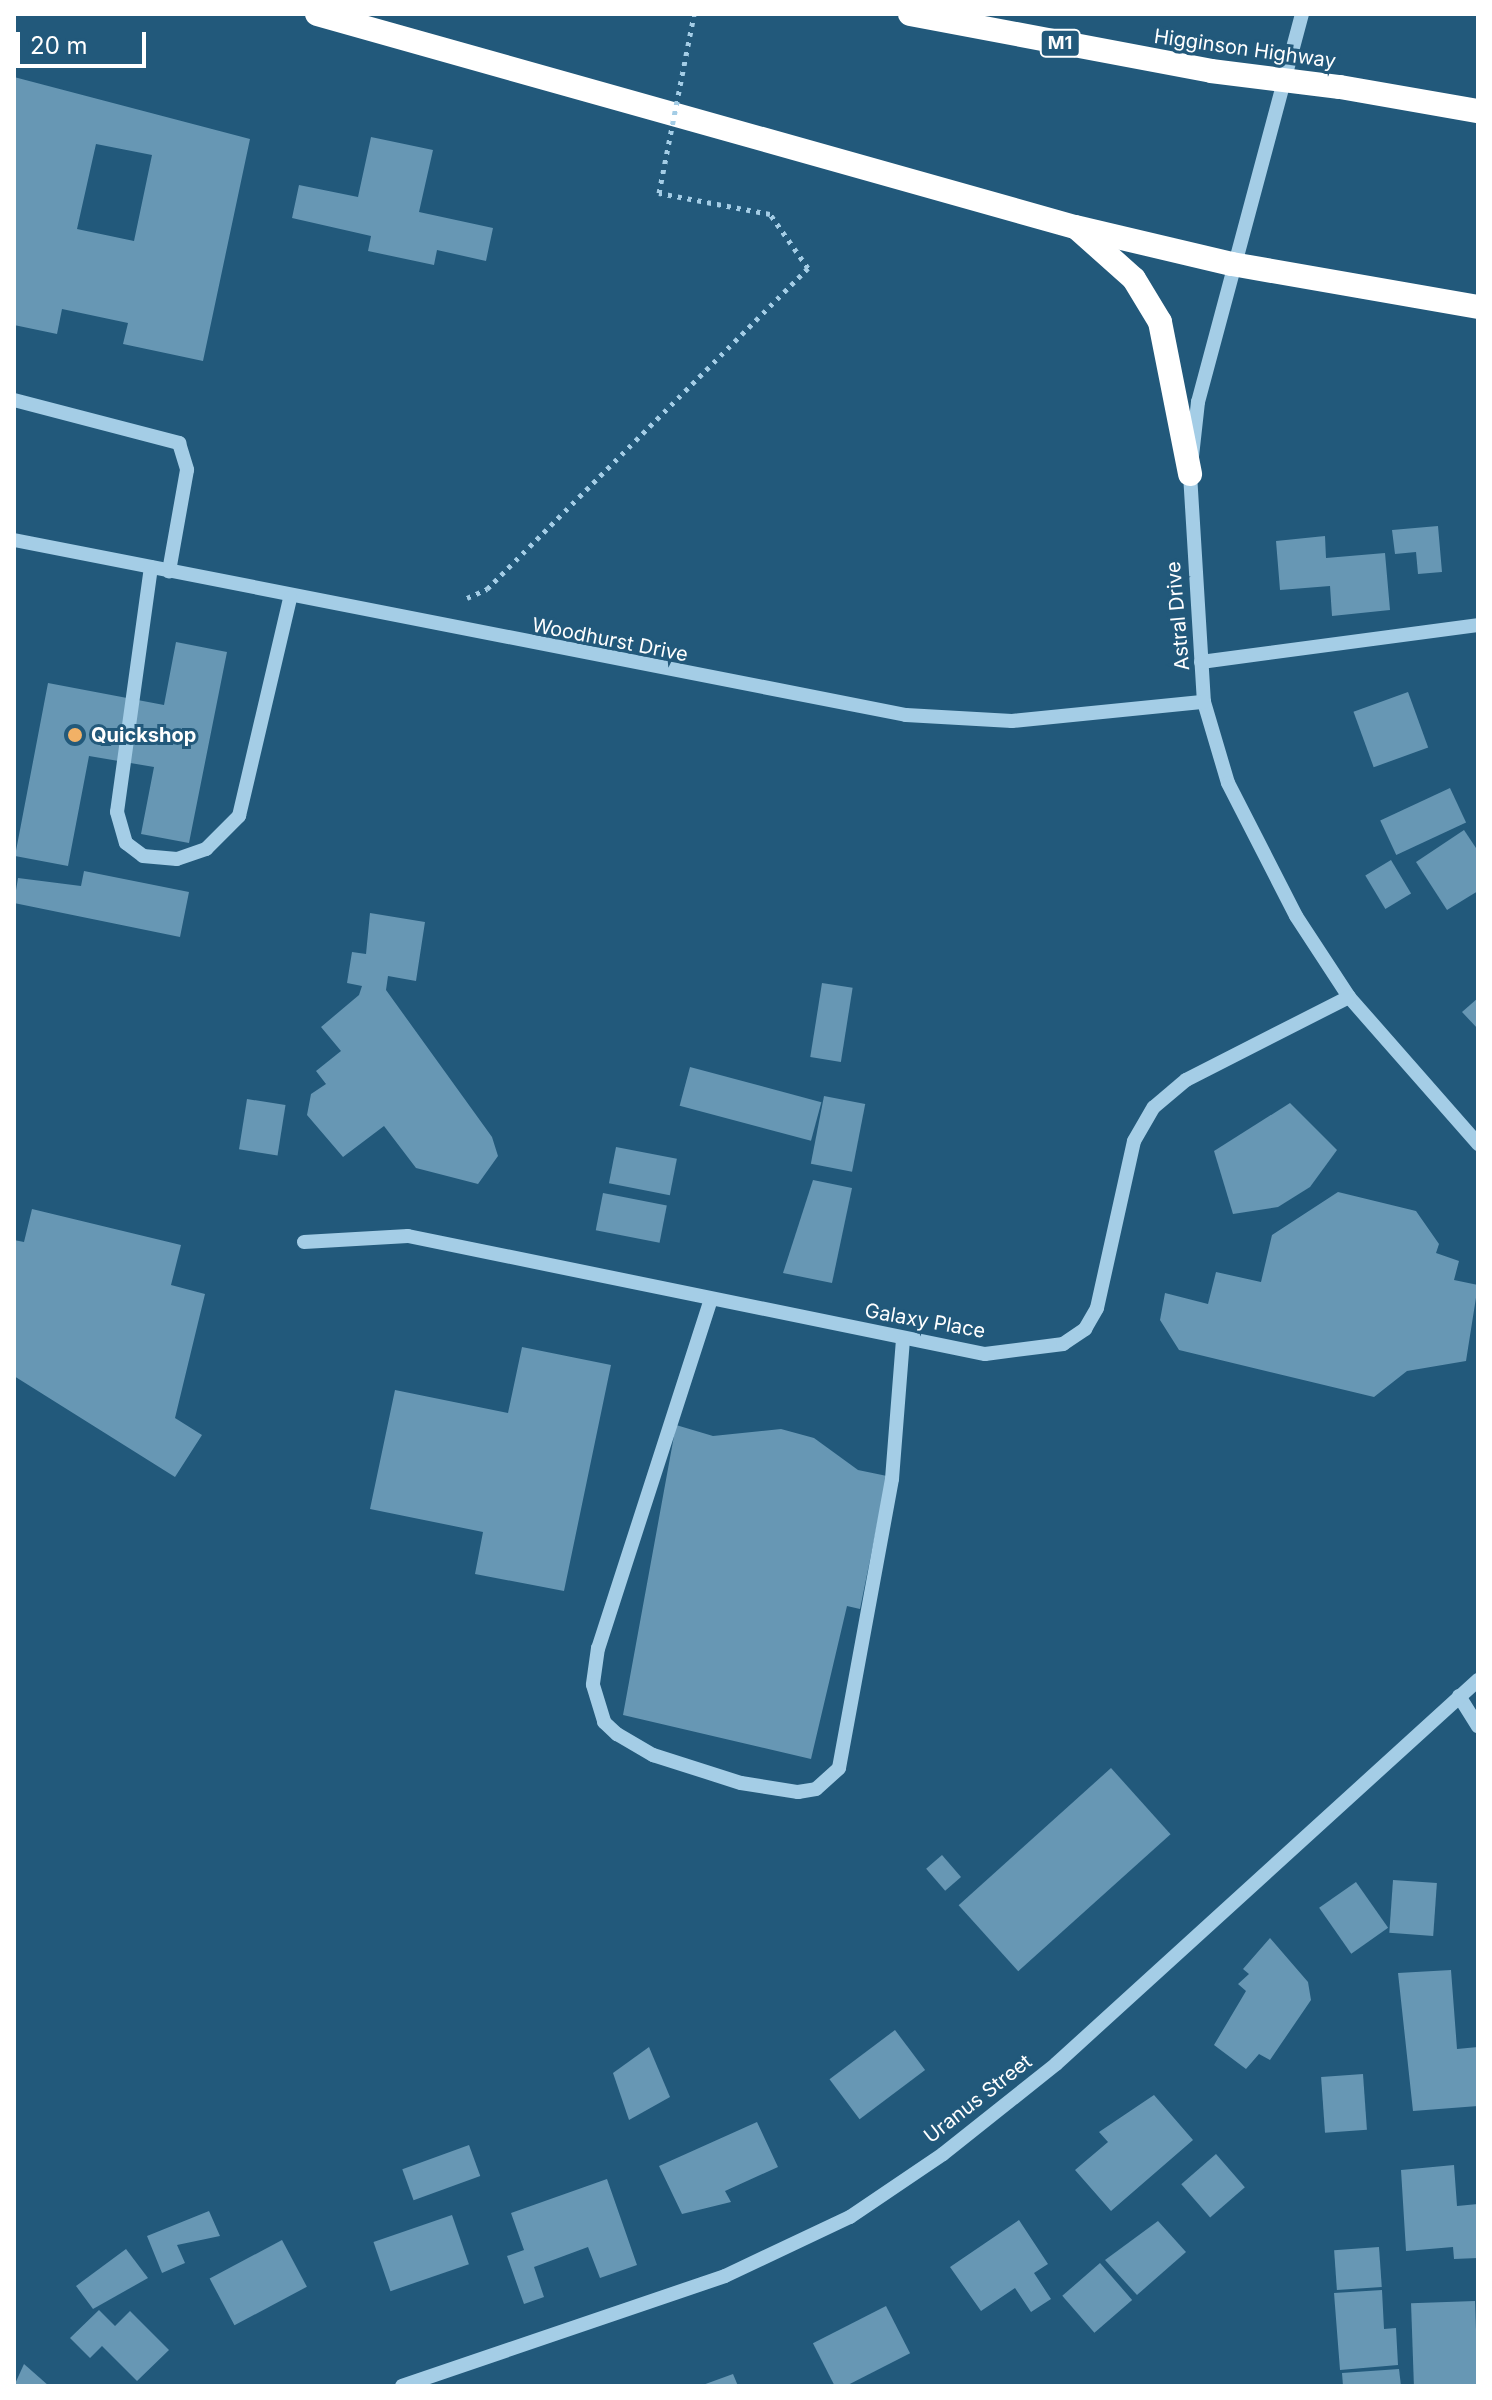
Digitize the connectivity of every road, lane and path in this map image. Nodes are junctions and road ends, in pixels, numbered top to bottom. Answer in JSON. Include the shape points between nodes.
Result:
{"nodes":[{"id":1,"x":317,"y":14,"type":"edge"},
{"id":2,"x":694,"y":14,"type":"edge"},
{"id":3,"x":910,"y":14,"type":"edge"},
{"id":4,"x":1302,"y":14,"type":"edge"},
{"id":5,"x":1478,"y":111,"type":"edge"},
{"id":6,"x":1075,"y":227,"type":"junction"},
{"id":7,"x":1232,"y":264,"type":"junction"},
{"id":8,"x":1478,"y":307,"type":"edge"},
{"id":9,"x":14,"y":400,"type":"edge"},
{"id":10,"x":1190,"y":474,"type":"junction"},
{"id":11,"x":14,"y":540,"type":"edge"},
{"id":12,"x":151,"y":567,"type":"junction"},
{"id":13,"x":169,"y":571,"type":"junction"},
{"id":14,"x":290,"y":598,"type":"junction"},
{"id":15,"x":412,"y":622,"type":"junction"},
{"id":16,"x":1478,"y":625,"type":"edge"},
{"id":17,"x":1201,"y":662,"type":"junction"},
{"id":18,"x":1204,"y":702,"type":"junction"},
{"id":19,"x":1349,"y":997,"type":"junction"},
{"id":20,"x":1478,"y":1144,"type":"edge"},
{"id":21,"x":304,"y":1242,"type":"dead end"},
{"id":22,"x":711,"y":1299,"type":"junction"},
{"id":23,"x":903,"y":1339,"type":"junction"},
{"id":24,"x":1478,"y":1680,"type":"edge"},
{"id":25,"x":1459,"y":1696,"type":"junction"},
{"id":26,"x":1478,"y":1727,"type":"edge"},
{"id":27,"x":402,"y":2386,"type":"edge"}],
"edges":[{"from":1,"to":6,"type":"highway"},
{"from":2,"to":15,"type":"path","bridge":true,"via":[[659,193],[770,214],[808,268],[487,589]]},
{"from":3,"to":5,"type":"highway","name":"Higginson Highway","number":"M1","bridge":true,"via":[[1211,71]]},
{"from":4,"to":7,"type":"street","name":"Astral Drive"},
{"from":6,"to":7,"type":"highway"},
{"from":6,"to":10,"type":"highway","via":[[1134,279],[1160,322]]},
{"from":7,"to":8,"type":"highway"},
{"from":7,"to":10,"type":"street","name":"Astral Drive","via":[[1198,402]]},
{"from":9,"to":13,"type":"street","via":[[179,443],[187,470]]},
{"from":10,"to":17,"type":"street","name":"Astral Drive"},
{"from":11,"to":12,"type":"street","name":"Woodhurst Drive"},
{"from":12,"to":13,"type":"street","name":"Woodhurst Drive"},
{"from":12,"to":14,"type":"street","via":[[117,812],[126,843],[143,856],[177,859],[206,849],[239,816]]},
{"from":13,"to":14,"type":"street","name":"Woodhurst Drive"},
{"from":14,"to":15,"type":"street","name":"Woodhurst Drive"},
{"from":15,"to":18,"type":"street","name":"Woodhurst Drive","via":[[906,715],[1012,721]]},
{"from":16,"to":17,"type":"street"},
{"from":17,"to":18,"type":"street","name":"Astral Drive"},
{"from":18,"to":19,"type":"street","name":"Astral Drive","via":[[1228,783],[1296,916]]},
{"from":19,"to":20,"type":"street","name":"Astral Drive"},
{"from":19,"to":23,"type":"street","name":"Galaxy Place","via":[[1186,1080],[1154,1107],[1134,1141],[1105,1282],[1085,1329],[1063,1344],[985,1354]]},
{"from":21,"to":22,"type":"street","name":"Galaxy Place","via":[[408,1236]]},
{"from":22,"to":23,"type":"street","name":"Galaxy Place"},
{"from":22,"to":23,"type":"street","via":[[598,1648],[593,1685],[604,1722],[617,1734],[653,1755],[741,1783],[798,1792],[816,1789],[839,1768],[892,1479]]},
{"from":24,"to":25,"type":"street","name":"Uranus Street"},
{"from":25,"to":26,"type":"street"},
{"from":25,"to":27,"type":"street","name":"Uranus Street","via":[[1056,2064],[943,2154],[850,2217],[725,2276]]}]}
